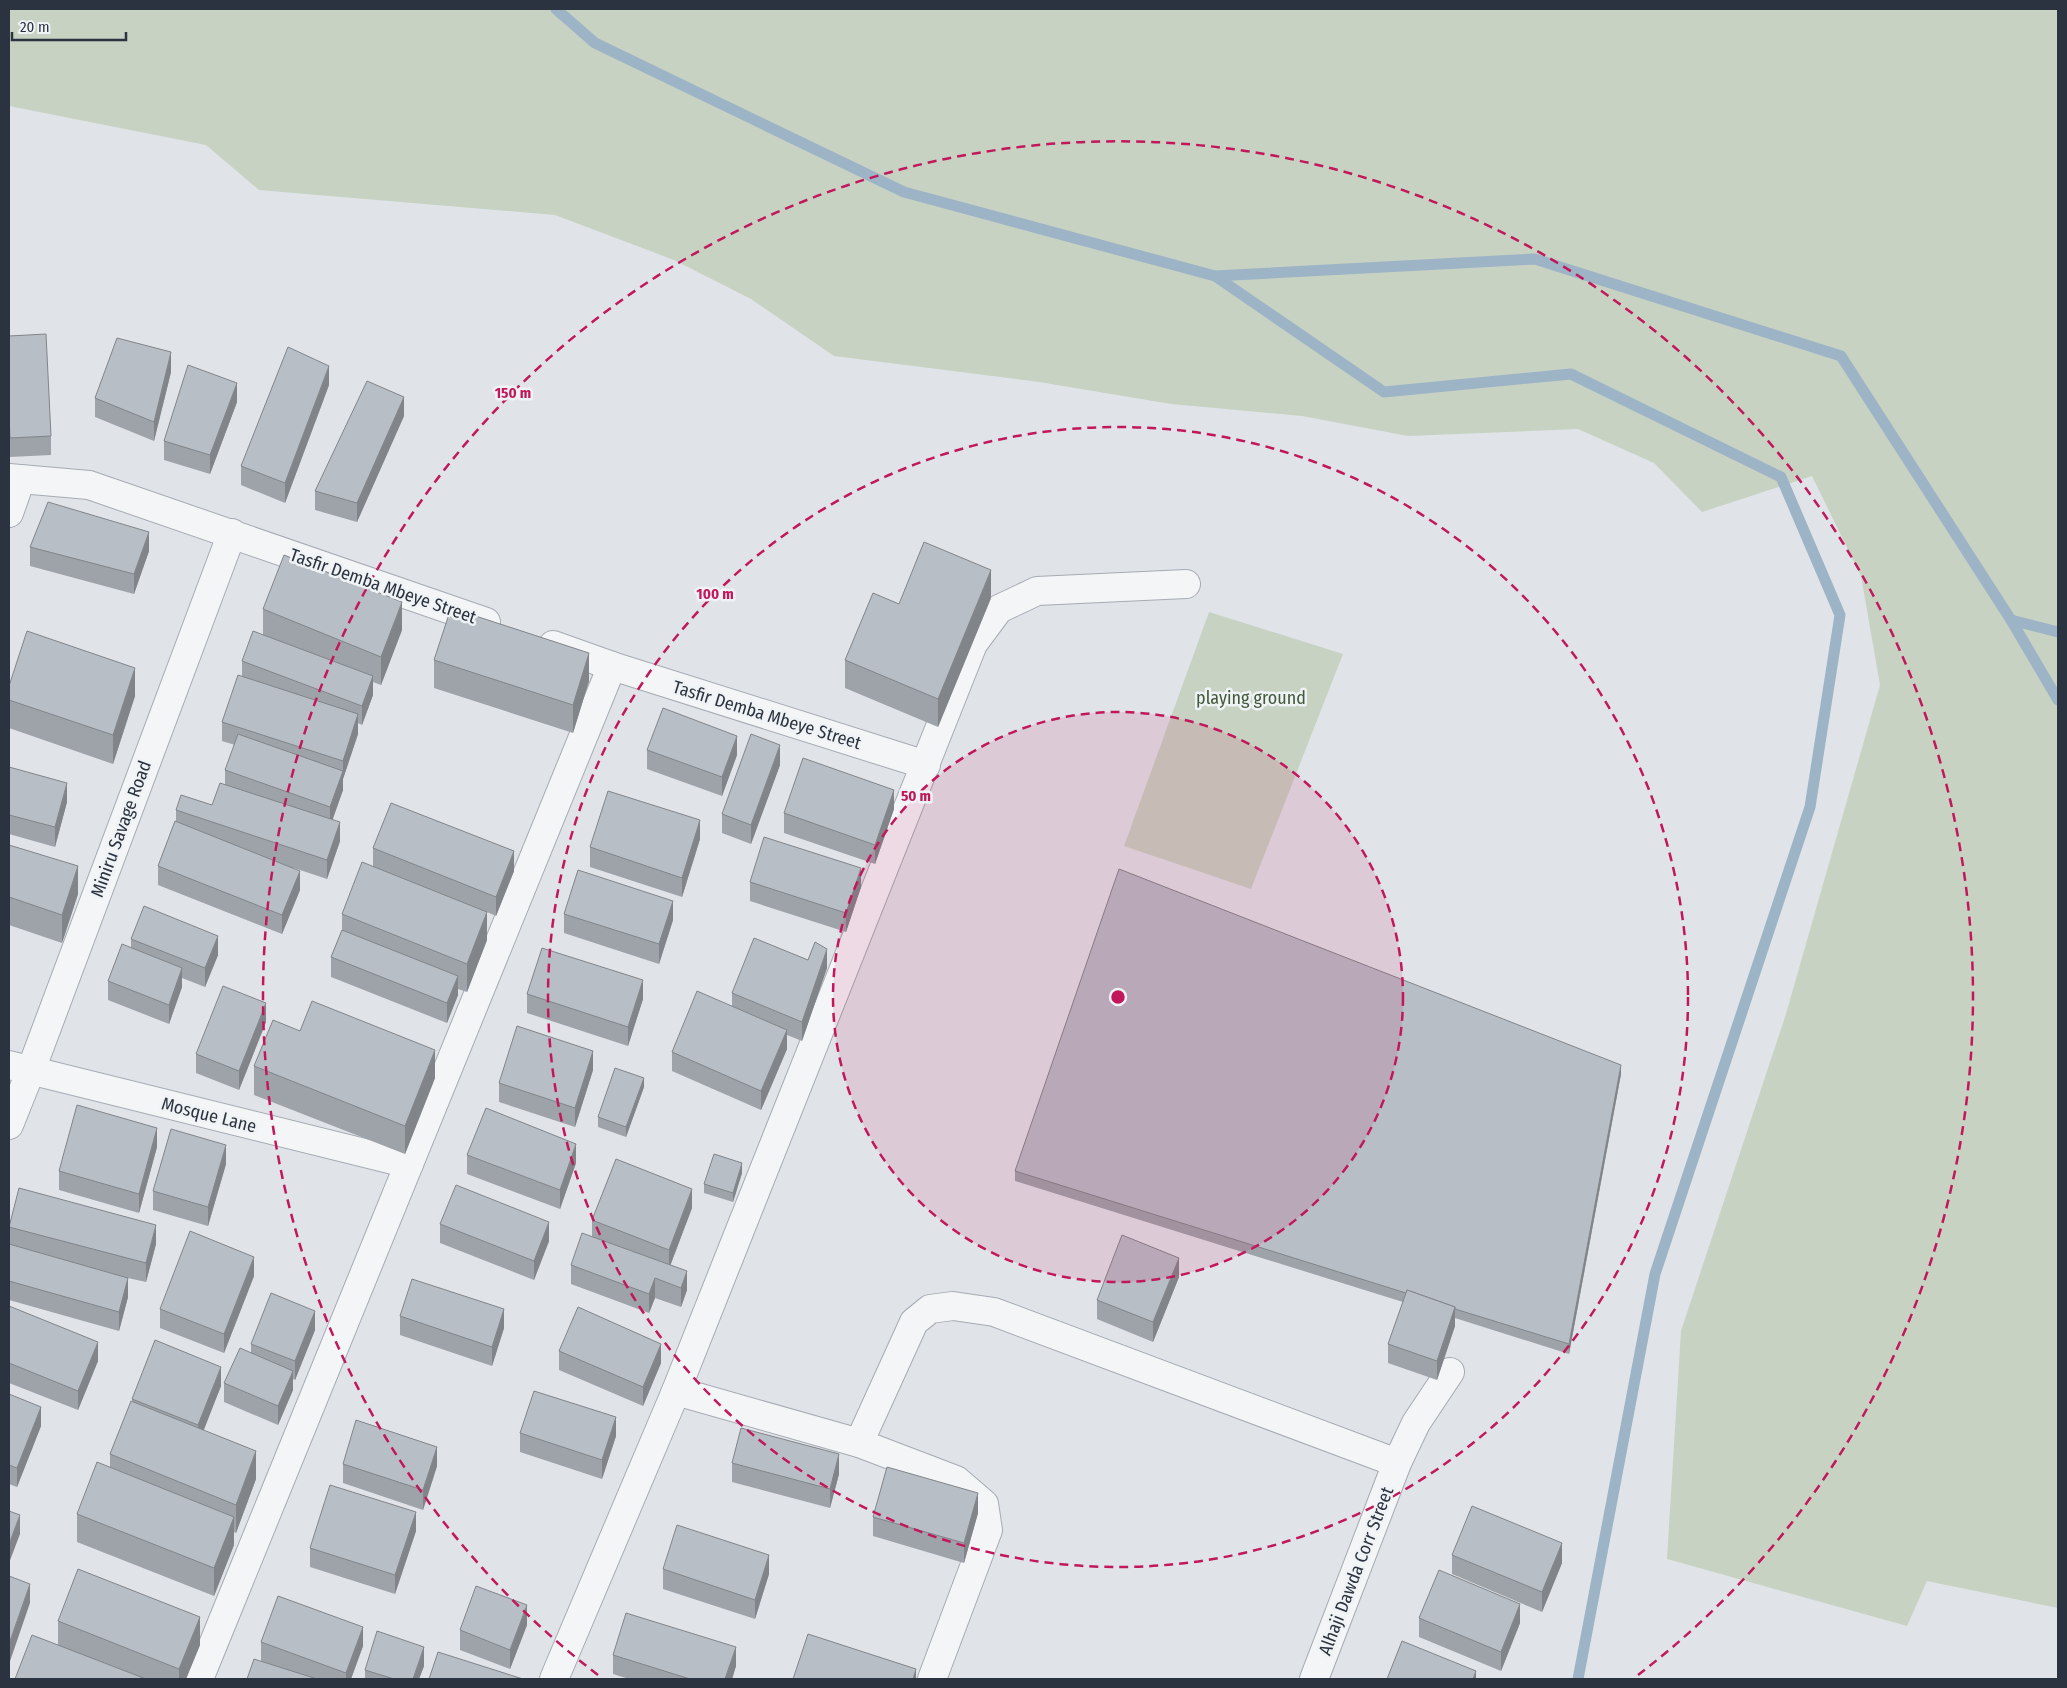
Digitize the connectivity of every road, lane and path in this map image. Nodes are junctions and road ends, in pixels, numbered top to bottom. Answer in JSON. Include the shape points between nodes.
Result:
{"nodes":[{"id":1,"x":15,"y":478,"type":"edge"},
{"id":2,"x":9,"y":513,"type":"edge"},
{"id":3,"x":232,"y":533,"type":"junction"},
{"id":4,"x":1186,"y":584,"type":"dead end"},
{"id":5,"x":612,"y":666,"type":"junction"},
{"id":6,"x":926,"y":765,"type":"junction"},
{"id":7,"x":20,"y":1068,"type":"edge"},
{"id":8,"x":9,"y":1125,"type":"edge"},
{"id":9,"x":409,"y":1164,"type":"junction"},
{"id":10,"x":1450,"y":1372,"type":"dead end"},
{"id":11,"x":676,"y":1390,"type":"junction"},
{"id":12,"x":859,"y":1443,"type":"junction"},
{"id":13,"x":1397,"y":1463,"type":"junction"},
{"id":14,"x":199,"y":1679,"type":"edge"},
{"id":15,"x":554,"y":1679,"type":"edge"},
{"id":16,"x":932,"y":1679,"type":"edge"},
{"id":17,"x":1314,"y":1679,"type":"edge"}],
"edges":[{"from":1,"to":2,"type":"street"},
{"from":1,"to":3,"type":"street","name":"Tasfir Demba Mbeye Street","via":[[89,485]]},
{"from":3,"to":5,"type":"street","name":"Tasfir Demba Mbeye Street"},
{"from":3,"to":7,"type":"street","name":"Miniru Savage Road"},
{"from":4,"to":6,"type":"street","via":[[1037,591],[998,609],[974,644]]},
{"from":5,"to":6,"type":"street","name":"Tasfir Demba Mbeye Street"},
{"from":5,"to":9,"type":"street"},
{"from":6,"to":11,"type":"street"},
{"from":7,"to":8,"type":"street","name":"Miniru Savage Road"},
{"from":7,"to":9,"type":"street","name":"Mosque Lane"},
{"from":9,"to":14,"type":"street"},
{"from":10,"to":13,"type":"street","name":"Alhaji Dawda Corr Street","via":[[1416,1423]]},
{"from":11,"to":12,"type":"street"},
{"from":11,"to":15,"type":"street"},
{"from":12,"to":13,"type":"street","via":[[914,1322],[930,1309],[953,1306],[994,1312]]},
{"from":12,"to":16,"type":"street","via":[[956,1480],[984,1504],[988,1530]]},
{"from":13,"to":17,"type":"street","name":"Alhaji Dawda Corr Street"}]}
